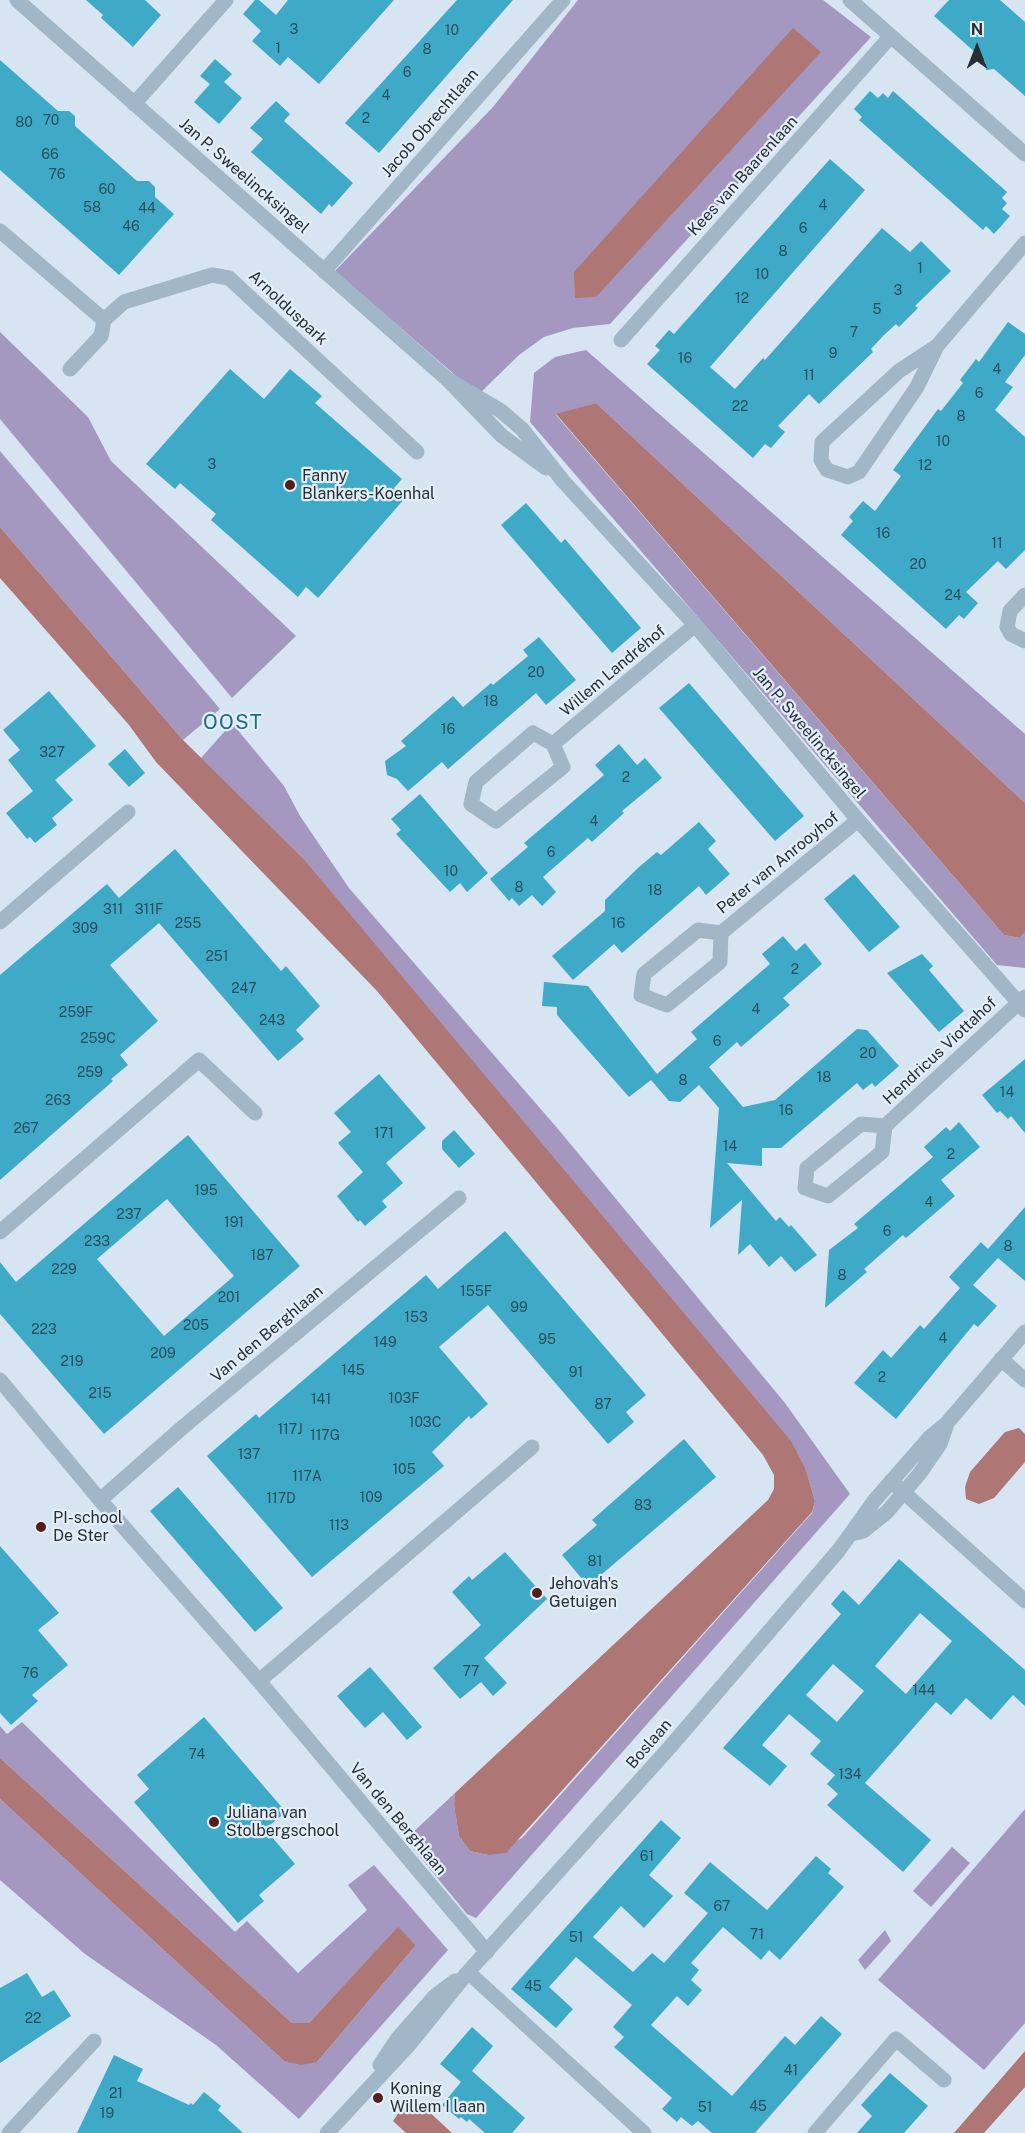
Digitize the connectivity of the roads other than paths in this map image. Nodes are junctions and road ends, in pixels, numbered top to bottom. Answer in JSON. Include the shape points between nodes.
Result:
{"nodes":[{"id":1,"x":17,"y":0,"type":"edge"},
{"id":2,"x":226,"y":0,"type":"edge"},
{"id":3,"x":563,"y":0,"type":"edge"},
{"id":4,"x":850,"y":0,"type":"edge"},
{"id":5,"x":891,"y":36,"type":"junction"},
{"id":6,"x":134,"y":104,"type":"junction"},
{"id":7,"x":1025,"y":154,"type":"edge"},
{"id":8,"x":0,"y":231,"type":"edge"},
{"id":9,"x":1025,"y":243,"type":"edge"},
{"id":10,"x":324,"y":271,"type":"junction"},
{"id":11,"x":104,"y":320,"type":"junction"},
{"id":12,"x":621,"y":340,"type":"dead end"},
{"id":13,"x":937,"y":346,"type":"junction"},
{"id":14,"x":70,"y":369,"type":"dead end"},
{"id":15,"x":417,"y":452,"type":"dead end"},
{"id":16,"x":1025,"y":595,"type":"edge"},
{"id":17,"x":695,"y":625,"type":"junction"},
{"id":18,"x":1025,"y":641,"type":"edge"},
{"id":19,"x":553,"y":744,"type":"junction"},
{"id":20,"x":128,"y":812,"type":"dead end"},
{"id":21,"x":858,"y":820,"type":"junction"},
{"id":22,"x":0,"y":922,"type":"edge"},
{"id":23,"x":721,"y":933,"type":"junction"},
{"id":24,"x":1023,"y":1003,"type":"edge"},
{"id":25,"x":255,"y":1113,"type":"dead end"},
{"id":26,"x":885,"y":1126,"type":"junction"},
{"id":27,"x":459,"y":1198,"type":"dead end"},
{"id":28,"x":0,"y":1232,"type":"edge"},
{"id":29,"x":1025,"y":1332,"type":"edge"},
{"id":30,"x":1001,"y":1359,"type":"junction"},
{"id":31,"x":0,"y":1380,"type":"edge"},
{"id":32,"x":1025,"y":1380,"type":"edge"},
{"id":33,"x":947,"y":1423,"type":"junction"},
{"id":34,"x":532,"y":1447,"type":"dead end"},
{"id":35,"x":891,"y":1481,"type":"junction"},
{"id":36,"x":904,"y":1492,"type":"junction"},
{"id":37,"x":100,"y":1500,"type":"junction"},
{"id":38,"x":852,"y":1534,"type":"junction"},
{"id":39,"x":1025,"y":1601,"type":"edge"},
{"id":40,"x":259,"y":1681,"type":"junction"},
{"id":41,"x":487,"y":1952,"type":"junction"},
{"id":42,"x":468,"y":1972,"type":"junction"},
{"id":43,"x":94,"y":2041,"type":"dead end"},
{"id":44,"x":944,"y":2080,"type":"dead end"},
{"id":45,"x":9,"y":2133,"type":"edge"},
{"id":46,"x":327,"y":2133,"type":"edge"},
{"id":47,"x":644,"y":2133,"type":"edge"},
{"id":48,"x":815,"y":2133,"type":"edge"}],
"edges":[{"from":1,"to":6,"type":"street","name":"Jan P. Sweelincksingel"},
{"from":2,"to":6,"type":"street"},
{"from":3,"to":10,"type":"street","name":"Jacob Obrechtlaan"},
{"from":4,"to":5,"type":"street"},
{"from":5,"to":7,"type":"street"},
{"from":5,"to":12,"type":"street","name":"Kees van Baarenlaan"},
{"from":6,"to":10,"type":"street","name":"Jan P. Sweelincksingel"},
{"from":8,"to":11,"type":"street"},
{"from":9,"to":13,"type":"street"},
{"from":10,"to":17,"type":"street","name":"Jan P. Sweelincksingel","via":[[447,379],[502,436],[563,481]]},
{"from":11,"to":14,"type":"street","via":[[101,336]]},
{"from":11,"to":15,"type":"street","name":"Arnolduspark","via":[[124,302],[212,275],[229,278]]},
{"from":13,"to":13,"type":"street","via":[[899,371],[822,442],[821,460],[827,470],[848,477],[859,472],[917,387]]},
{"from":16,"to":18,"type":"street","via":[[1010,611],[1007,627],[1011,634]]},
{"from":17,"to":19,"type":"street","name":"Willem Landréhof"},
{"from":17,"to":21,"type":"street","name":"Jan P. Sweelincksingel"},
{"from":19,"to":19,"type":"street","via":[[563,767],[496,821],[471,804],[476,782],[533,733]]},
{"from":20,"to":22,"type":"street"},
{"from":21,"to":23,"type":"street","name":"Peter van Anrooyhof"},
{"from":21,"to":24,"type":"street","name":"Jan P. Sweelincksingel"},
{"from":23,"to":23,"type":"street","name":"Peter van Anrooyhof","via":[[720,962],[668,1005],[641,995],[644,974],[698,930]]},
{"from":24,"to":26,"type":"street","name":"Hendricus Viottahof"},
{"from":25,"to":28,"type":"street","via":[[200,1060]]},
{"from":26,"to":26,"type":"street","name":"Hendricus Viottahof","via":[[882,1152],[828,1196],[805,1188],[807,1168],[861,1124]]},
{"from":27,"to":37,"type":"street","name":"Van den Berghlaan"},
{"from":29,"to":30,"type":"street"},
{"from":30,"to":32,"type":"street"},
{"from":30,"to":33,"type":"street"},
{"from":31,"to":37,"type":"street","name":"Van den Berghlaan"},
{"from":33,"to":35,"type":"street"},
{"from":33,"to":36,"type":"street","via":[[940,1444]]},
{"from":34,"to":40,"type":"street"},
{"from":35,"to":36,"type":"street"},
{"from":35,"to":38,"type":"street","name":"Boslaan","via":[[855,1524]]},
{"from":36,"to":38,"type":"street","name":"Boslaan","via":[[887,1512],[863,1531]]},
{"from":36,"to":39,"type":"street"},
{"from":37,"to":40,"type":"street","name":"Van den Berghlaan"},
{"from":38,"to":41,"type":"street","name":"Boslaan","via":[[678,1738]]},
{"from":40,"to":41,"type":"street","name":"Van den Berghlaan"},
{"from":41,"to":42,"type":"street","name":"Boslaan"},
{"from":42,"to":46,"type":"street","name":"Boslaan","via":[[435,1996],[398,2038],[366,2088]]},
{"from":42,"to":47,"type":"street"},
{"from":43,"to":45,"type":"street"},
{"from":44,"to":48,"type":"street","via":[[896,2039]]}]}
